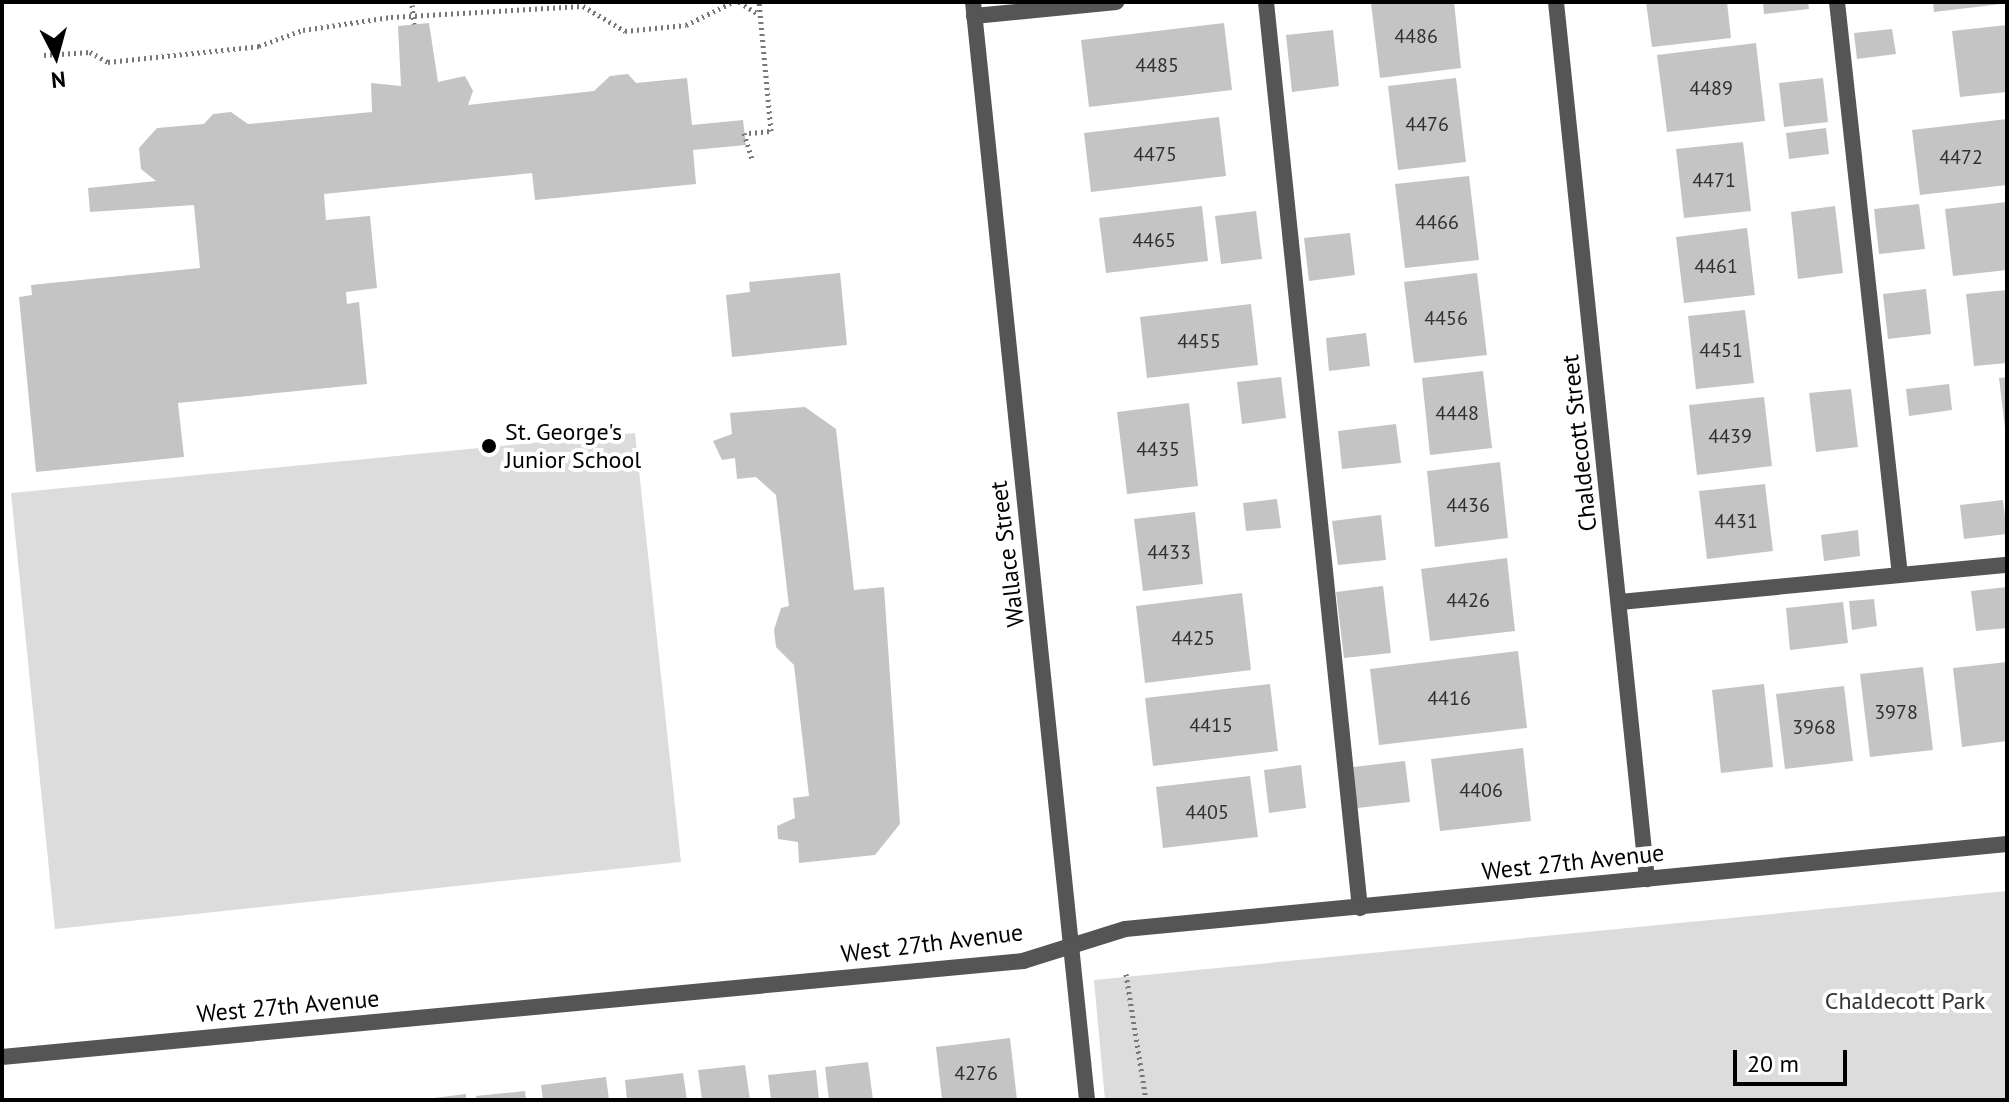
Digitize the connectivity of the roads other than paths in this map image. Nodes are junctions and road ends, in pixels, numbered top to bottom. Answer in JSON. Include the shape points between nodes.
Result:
{"nodes":[{"id":1,"x":1116,"y":2,"type":"edge"},
{"id":2,"x":1266,"y":2,"type":"edge"},
{"id":3,"x":1556,"y":2,"type":"edge"},
{"id":4,"x":1837,"y":2,"type":"edge"},
{"id":5,"x":973,"y":9,"type":"edge"},
{"id":6,"x":2007,"y":565,"type":"edge"},
{"id":7,"x":1900,"y":575,"type":"junction"},
{"id":8,"x":1620,"y":602,"type":"junction"},
{"id":9,"x":2007,"y":844,"type":"edge"},
{"id":10,"x":1647,"y":879,"type":"junction"},
{"id":11,"x":1360,"y":908,"type":"junction"},
{"id":12,"x":1074,"y":943,"type":"junction"},
{"id":13,"x":2,"y":1057,"type":"edge"},
{"id":14,"x":1087,"y":1100,"type":"edge"}],
"edges":[{"from":1,"to":5,"type":"street"},
{"from":2,"to":11,"type":"street"},
{"from":3,"to":8,"type":"street","name":"Chaldecott Street"},
{"from":4,"to":7,"type":"street"},
{"from":5,"to":12,"type":"street","name":"Wallace Street"},
{"from":6,"to":7,"type":"street"},
{"from":7,"to":8,"type":"street"},
{"from":8,"to":10,"type":"street","name":"Chaldecott Street"},
{"from":9,"to":10,"type":"street","name":"West 27th Avenue"},
{"from":10,"to":11,"type":"street","name":"West 27th Avenue"},
{"from":11,"to":12,"type":"street","name":"West 27th Avenue","via":[[1125,929]]},
{"from":12,"to":13,"type":"street","name":"West 27th Avenue","via":[[1023,961]]},
{"from":12,"to":14,"type":"street","name":"Wallace Street"}]}
